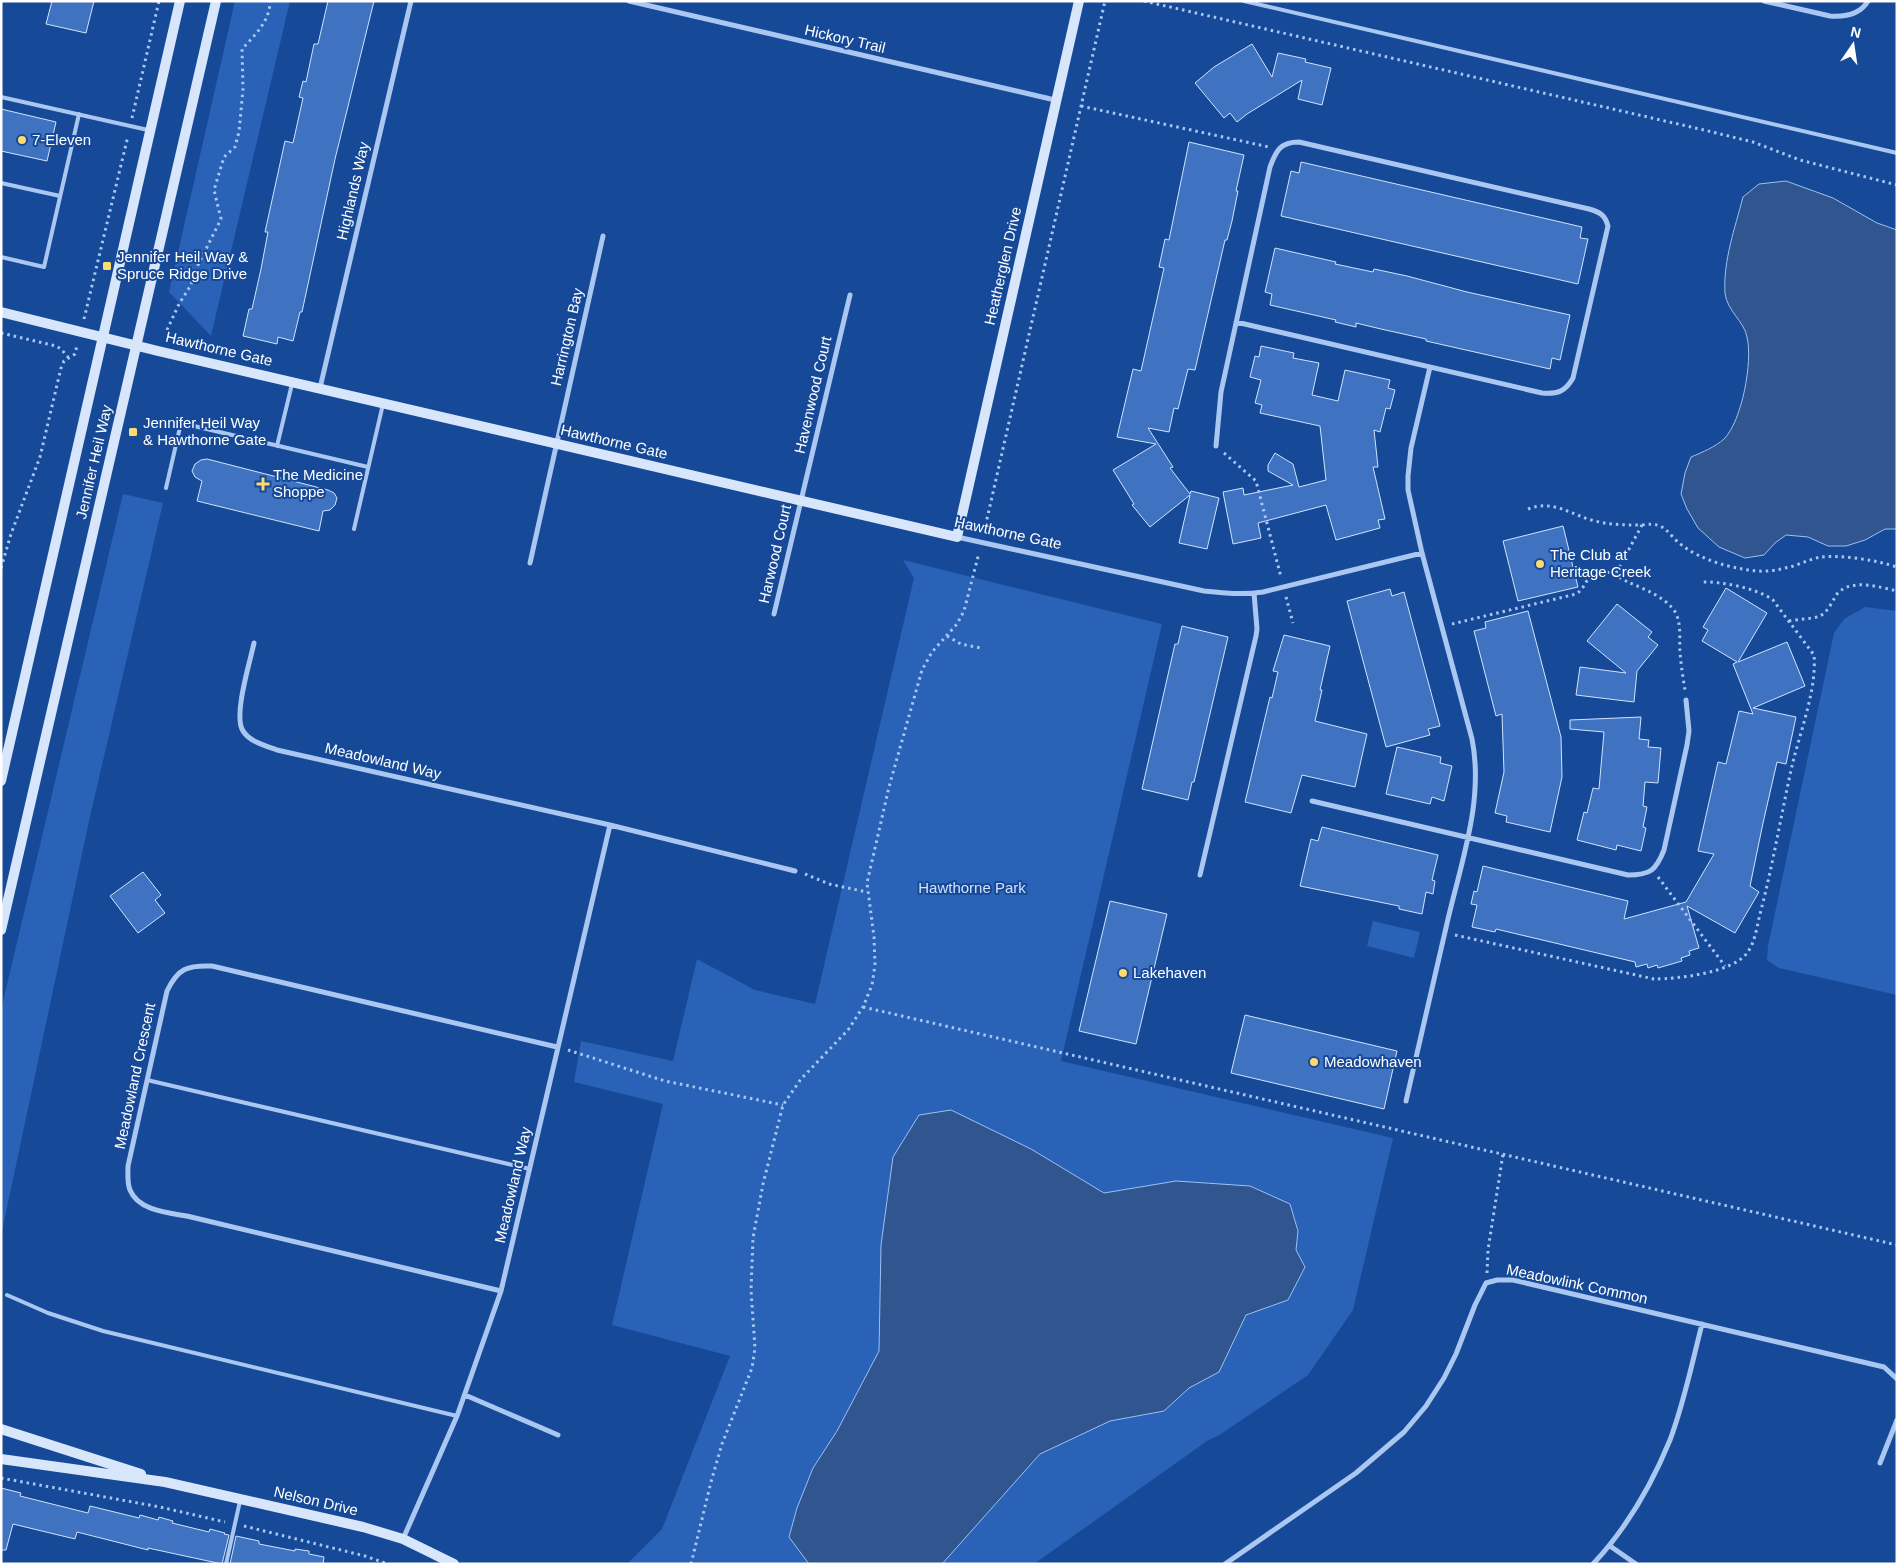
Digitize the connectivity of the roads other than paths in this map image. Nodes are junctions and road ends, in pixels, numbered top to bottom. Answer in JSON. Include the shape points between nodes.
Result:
{"nodes":[{"id":1,"x":180,"y":1,"type":"edge"},
{"id":2,"x":216,"y":1,"type":"edge"},
{"id":3,"x":411,"y":1,"type":"edge"},
{"id":4,"x":629,"y":1,"type":"edge"},
{"id":5,"x":1078,"y":1,"type":"edge"},
{"id":6,"x":1244,"y":1,"type":"edge"},
{"id":7,"x":1764,"y":1,"type":"edge"},
{"id":8,"x":1868,"y":1,"type":"edge"},
{"id":9,"x":1,"y":97,"type":"edge"},
{"id":10,"x":1055,"y":100,"type":"junction"},
{"id":11,"x":79,"y":114,"type":"junction"},
{"id":12,"x":150,"y":131,"type":"junction"},
{"id":13,"x":1897,"y":152,"type":"edge"},
{"id":14,"x":1,"y":182,"type":"edge"},
{"id":15,"x":60,"y":196,"type":"junction"},
{"id":16,"x":603,"y":236,"type":"dead end"},
{"id":17,"x":1,"y":257,"type":"edge"},
{"id":18,"x":850,"y":295,"type":"dead end"},
{"id":19,"x":1,"y":312,"type":"edge"},
{"id":20,"x":1236,"y":322,"type":"junction"},
{"id":21,"x":102,"y":337,"type":"junction"},
{"id":22,"x":136,"y":346,"type":"junction"},
{"id":23,"x":1430,"y":367,"type":"junction"},
{"id":24,"x":293,"y":381,"type":"junction"},
{"id":25,"x":320,"y":388,"type":"junction"},
{"id":26,"x":384,"y":402,"type":"junction"},
{"id":27,"x":556,"y":444,"type":"junction"},
{"id":28,"x":277,"y":446,"type":"junction"},
{"id":29,"x":1216,"y":446,"type":"road end"},
{"id":30,"x":368,"y":467,"type":"junction"},
{"id":31,"x":166,"y":488,"type":"dead end"},
{"id":32,"x":800,"y":500,"type":"junction"},
{"id":33,"x":354,"y":529,"type":"dead end"},
{"id":34,"x":957,"y":537,"type":"junction"},
{"id":35,"x":1422,"y":553,"type":"junction"},
{"id":36,"x":530,"y":563,"type":"dead end"},
{"id":37,"x":1254,"y":593,"type":"junction"},
{"id":38,"x":774,"y":614,"type":"dead end"},
{"id":39,"x":254,"y":643,"type":"dead end"},
{"id":40,"x":1686,"y":700,"type":"road end"},
{"id":41,"x":1,"y":781,"type":"edge"},
{"id":42,"x":1312,"y":801,"type":"dead end"},
{"id":43,"x":610,"y":825,"type":"junction"},
{"id":44,"x":1467,"y":837,"type":"junction"},
{"id":45,"x":795,"y":870,"type":"road end"},
{"id":46,"x":1200,"y":875,"type":"dead end"},
{"id":47,"x":1,"y":930,"type":"edge"},
{"id":48,"x":557,"y":1047,"type":"junction"},
{"id":49,"x":147,"y":1080,"type":"junction"},
{"id":50,"x":1406,"y":1100,"type":"dead end"},
{"id":51,"x":530,"y":1169,"type":"junction"},
{"id":52,"x":501,"y":1291,"type":"junction"},
{"id":53,"x":7,"y":1295,"type":"dead end"},
{"id":54,"x":1702,"y":1324,"type":"junction"},
{"id":55,"x":1897,"y":1379,"type":"edge"},
{"id":56,"x":465,"y":1395,"type":"junction"},
{"id":57,"x":457,"y":1416,"type":"junction"},
{"id":58,"x":1897,"y":1420,"type":"edge"},
{"id":59,"x":1,"y":1429,"type":"edge"},
{"id":60,"x":558,"y":1434,"type":"dead end"},
{"id":61,"x":1,"y":1459,"type":"edge"},
{"id":62,"x":1880,"y":1463,"type":"dead end"},
{"id":63,"x":165,"y":1482,"type":"junction"},
{"id":64,"x":241,"y":1499,"type":"junction"},
{"id":65,"x":403,"y":1539,"type":"junction"},
{"id":66,"x":1610,"y":1546,"type":"junction"},
{"id":67,"x":226,"y":1564,"type":"edge"},
{"id":68,"x":454,"y":1564,"type":"edge"},
{"id":69,"x":1225,"y":1564,"type":"edge"},
{"id":70,"x":1593,"y":1564,"type":"edge"},
{"id":71,"x":1636,"y":1564,"type":"edge"}],
"edges":[{"from":1,"to":12,"type":"street","name":"Jennifer Heil Way"},
{"from":2,"to":22,"type":"street","name":"Jennifer Heil Way"},
{"from":3,"to":25,"type":"street","name":"Highlands Way"},
{"from":4,"to":10,"type":"street","name":"Hickory Trail"},
{"from":5,"to":10,"type":"street","name":"Heatherglen Drive"},
{"from":6,"to":13,"type":"lane"},
{"from":7,"to":8,"type":"street","via":[[1841,17],[1858,12]]},
{"from":9,"to":11,"type":"lane"},
{"from":10,"to":34,"type":"street","name":"Heatherglen Drive"},
{"from":11,"to":12,"type":"lane"},
{"from":11,"to":15,"type":"lane"},
{"from":12,"to":21,"type":"street","name":"Jennifer Heil Way"},
{"from":14,"to":15,"type":"lane"},
{"from":15,"to":17,"type":"lane","via":[[44,267]]},
{"from":16,"to":27,"type":"street","name":"Harrington Bay"},
{"from":18,"to":32,"type":"street","name":"Havenwood Court"},
{"from":19,"to":21,"type":"street","name":"Hawthorne Gate"},
{"from":20,"to":23,"type":"street"},
{"from":20,"to":23,"type":"street","via":[[1270,167],[1282,145],[1292,142],[1589,209],[1605,217],[1607,236],[1573,378],[1568,387],[1560,393],[1542,393]]},
{"from":20,"to":29,"type":"street","via":[[1221,392]]},
{"from":21,"to":22,"type":"street","name":"Hawthorne Gate"},
{"from":21,"to":41,"type":"street","name":"Jennifer Heil Way"},
{"from":22,"to":24,"type":"street","name":"Hawthorne Gate"},
{"from":22,"to":47,"type":"street","name":"Jennifer Heil Way"},
{"from":23,"to":35,"type":"street","via":[[1411,448],[1408,476],[1411,507]]},
{"from":24,"to":25,"type":"street","name":"Hawthorne Gate"},
{"from":24,"to":28,"type":"lane"},
{"from":25,"to":26,"type":"street","name":"Hawthorne Gate"},
{"from":26,"to":27,"type":"street","name":"Hawthorne Gate"},
{"from":26,"to":30,"type":"lane"},
{"from":27,"to":32,"type":"street","name":"Hawthorne Gate"},
{"from":27,"to":36,"type":"street","name":"Harrington Bay"},
{"from":28,"to":30,"type":"lane"},
{"from":28,"to":31,"type":"lane","via":[[181,423]]},
{"from":30,"to":33,"type":"lane"},
{"from":32,"to":34,"type":"street","name":"Hawthorne Gate"},
{"from":32,"to":38,"type":"street","name":"Harwood Court"},
{"from":34,"to":37,"type":"street","name":"Hawthorne Gate","via":[[1204,591]]},
{"from":35,"to":37,"type":"street","name":"Hawthorne Gate"},
{"from":35,"to":44,"type":"street","via":[[1475,755],[1476,786]]},
{"from":37,"to":46,"type":"street","via":[[1256,636]]},
{"from":39,"to":43,"type":"street","name":"Meadowland Way","via":[[240,716],[243,731],[258,743]]},
{"from":40,"to":44,"type":"street","via":[[1687,746],[1664,850],[1653,871],[1628,875]]},
{"from":42,"to":44,"type":"street"},
{"from":43,"to":45,"type":"street","name":"Meadowland Way"},
{"from":43,"to":48,"type":"street","name":"Meadowland Way"},
{"from":44,"to":50,"type":"street"},
{"from":48,"to":49,"type":"street","name":"Meadowland Crescent","via":[[212,966],[195,965],[182,970],[167,990]]},
{"from":48,"to":51,"type":"street","name":"Meadowland Way"},
{"from":49,"to":51,"type":"lane"},
{"from":49,"to":52,"type":"street","name":"Meadowland Crescent","via":[[128,1166],[131,1192],[142,1204],[156,1210]]},
{"from":51,"to":52,"type":"street","name":"Meadowland Way"},
{"from":52,"to":56,"type":"street","name":"Meadowland Way"},
{"from":53,"to":57,"type":"lane","via":[[103,1331]]},
{"from":54,"to":55,"type":"street","name":"Meadowlink Common","via":[[1884,1367]]},
{"from":54,"to":66,"type":"street","via":[[1670,1440],[1646,1489]]},
{"from":54,"to":69,"type":"street","name":"Meadowlink Common","via":[[1513,1280],[1486,1283],[1444,1378],[1404,1432],[1356,1472]]},
{"from":56,"to":57,"type":"street","name":"Meadowland Way"},
{"from":56,"to":60,"type":"street"},
{"from":57,"to":65,"type":"street","name":"Meadowland Way"},
{"from":58,"to":62,"type":"street"},
{"from":59,"to":63,"type":"street","name":"Nelson Drive"},
{"from":61,"to":63,"type":"street","name":"Nelson Drive"},
{"from":63,"to":64,"type":"street","name":"Nelson Drive"},
{"from":64,"to":65,"type":"street","name":"Nelson Drive"},
{"from":64,"to":67,"type":"lane"},
{"from":65,"to":68,"type":"street","name":"Nelson Drive"},
{"from":66,"to":70,"type":"street"},
{"from":66,"to":71,"type":"street"}]}
